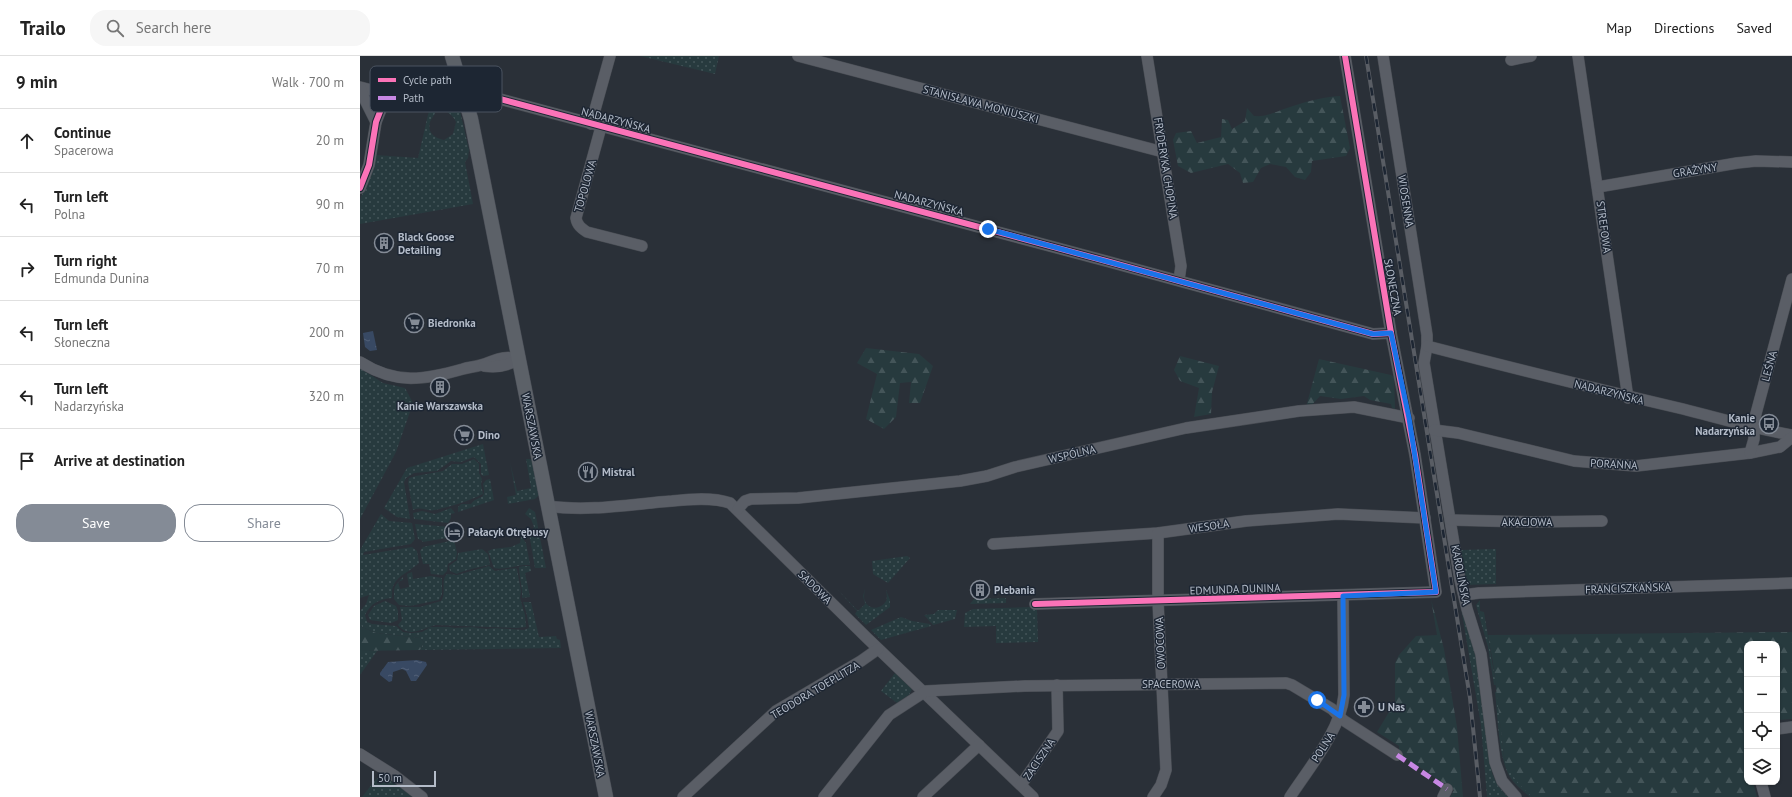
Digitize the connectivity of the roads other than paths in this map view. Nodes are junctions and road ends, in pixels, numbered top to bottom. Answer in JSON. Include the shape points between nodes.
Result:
{"nodes":[{"id":1,"x":452,"y":56,"type":"edge"},
{"id":2,"x":610,"y":56,"type":"edge"},
{"id":3,"x":798,"y":56,"type":"edge"},
{"id":4,"x":1147,"y":56,"type":"edge"},
{"id":5,"x":1345,"y":56,"type":"edge"},
{"id":6,"x":1383,"y":56,"type":"edge"},
{"id":7,"x":1531,"y":56,"type":"edge"},
{"id":8,"x":1578,"y":56,"type":"edge"},
{"id":9,"x":1511,"y":60,"type":"dead end"},
{"id":10,"x":455,"y":66,"type":"edge"},
{"id":11,"x":361,"y":88,"type":"edge"},
{"id":12,"x":502,"y":101,"type":"edge"},
{"id":13,"x":370,"y":110,"type":"edge"},
{"id":14,"x":371,"y":112,"type":"edge"},
{"id":15,"x":380,"y":112,"type":"edge"},
{"id":16,"x":469,"y":112,"type":"edge"},
{"id":17,"x":376,"y":122,"type":"junction"},
{"id":18,"x":596,"y":125,"type":"junction"},
{"id":19,"x":1163,"y":152,"type":"junction"},
{"id":20,"x":1792,"y":162,"type":"edge"},
{"id":21,"x":1598,"y":186,"type":"junction"},
{"id":22,"x":360,"y":188,"type":"edge"},
{"id":23,"x":642,"y":246,"type":"dead end"},
{"id":24,"x":1179,"y":280,"type":"junction"},
{"id":25,"x":1792,"y":281,"type":"edge"},
{"id":26,"x":1391,"y":333,"type":"junction"},
{"id":27,"x":1427,"y":346,"type":"junction"},
{"id":28,"x":519,"y":358,"type":"junction"},
{"id":29,"x":360,"y":362,"type":"edge"},
{"id":30,"x":1628,"y":398,"type":"junction"},
{"id":31,"x":1409,"y":418,"type":"junction"},
{"id":32,"x":1753,"y":428,"type":"junction"},
{"id":33,"x":1434,"y":430,"type":"junction"},
{"id":34,"x":1792,"y":436,"type":"edge"},
{"id":35,"x":1750,"y":453,"type":"junction"},
{"id":36,"x":548,"y":506,"type":"junction"},
{"id":37,"x":738,"y":509,"type":"junction"},
{"id":38,"x":1425,"y":518,"type":"junction"},
{"id":39,"x":1451,"y":520,"type":"junction"},
{"id":40,"x":1602,"y":521,"type":"dead end"},
{"id":41,"x":1158,"y":533,"type":"junction"},
{"id":42,"x":993,"y":544,"type":"dead end"},
{"id":43,"x":1792,"y":583,"type":"edge"},
{"id":44,"x":1436,"y":592,"type":"joint"},
{"id":45,"x":1464,"y":595,"type":"junction"},
{"id":46,"x":1343,"y":596,"type":"junction"},
{"id":47,"x":1158,"y":601,"type":"junction"},
{"id":48,"x":1035,"y":604,"type":"dead end"},
{"id":49,"x":878,"y":649,"type":"junction"},
{"id":50,"x":1161,"y":683,"type":"junction"},
{"id":51,"x":1057,"y":685,"type":"junction"},
{"id":52,"x":923,"y":692,"type":"junction"},
{"id":53,"x":1340,"y":716,"type":"junction"},
{"id":54,"x":1792,"y":727,"type":"edge"},
{"id":55,"x":1780,"y":728,"type":"edge"},
{"id":56,"x":979,"y":746,"type":"junction"},
{"id":57,"x":360,"y":754,"type":"edge"},
{"id":58,"x":1397,"y":755,"type":"dead end"},
{"id":59,"x":1021,"y":785,"type":"junction"},
{"id":60,"x":1762,"y":785,"type":"edge"},
{"id":61,"x":422,"y":797,"type":"edge"},
{"id":62,"x":606,"y":797,"type":"edge"},
{"id":63,"x":683,"y":797,"type":"edge"},
{"id":64,"x":824,"y":797,"type":"edge"},
{"id":65,"x":923,"y":797,"type":"edge"},
{"id":66,"x":1033,"y":797,"type":"edge"},
{"id":67,"x":1153,"y":797,"type":"edge"},
{"id":68,"x":1290,"y":797,"type":"edge"},
{"id":69,"x":1516,"y":797,"type":"edge"},
{"id":70,"x":1765,"y":797,"type":"edge"}],
"edges":[{"from":1,"to":10,"type":"main road","name":"WARSZAWSKA"},
{"from":2,"to":18,"type":"street","name":"TOPOLOWA"},
{"from":3,"to":19,"type":"street","name":"STANISŁAWA MONIUSZKI"},
{"from":4,"to":19,"type":"street","name":"FRYDERYKA CHOPINA"},
{"from":5,"to":26,"type":"street","name":"SŁONECZNA"},
{"from":6,"to":27,"type":"street","name":"WIOSENNA","via":[[1424,312]]},
{"from":7,"to":9,"type":"street"},
{"from":8,"to":21,"type":"street","name":"STREFOWA"},
{"from":11,"to":13,"type":"street"},
{"from":12,"to":18,"type":"street","name":"NADARZYŃSKA"},
{"from":14,"to":17,"type":"street"},
{"from":15,"to":17,"type":"street"},
{"from":16,"to":28,"type":"main road","name":"WARSZAWSKA"},
{"from":17,"to":22,"type":"street","via":[[369,165]]},
{"from":18,"to":23,"type":"street","name":"TOPOLOWA","via":[[577,223],[587,232]]},
{"from":18,"to":24,"type":"street","name":"NADARZYŃSKA"},
{"from":19,"to":24,"type":"street","name":"FRYDERYKA CHOPINA","via":[[1181,266]]},
{"from":20,"to":21,"type":"street","name":"GRAŻYNY","via":[[1737,163]]},
{"from":21,"to":30,"type":"street","name":"STREFOWA"},
{"from":24,"to":26,"type":"street","name":"NADARZYŃSKA","via":[[1373,334]]},
{"from":25,"to":32,"type":"street","name":"LEŚNA"},
{"from":26,"to":31,"type":"street","name":"SŁONECZNA"},
{"from":27,"to":30,"type":"street","name":"NADARZYŃSKA"},
{"from":27,"to":33,"type":"street","name":"KAROLIŃSKA","via":[[1424,363]]},
{"from":28,"to":29,"type":"street","via":[[506,356],[429,378],[404,379],[383,375]]},
{"from":28,"to":36,"type":"main road","name":"WARSZAWSKA"},
{"from":30,"to":32,"type":"street","name":"NADARZYŃSKA"},
{"from":31,"to":37,"type":"street","name":"WSPÓLNA","via":[[1354,407],[1269,415],[1186,428],[980,477],[798,498],[751,499],[745,501]]},
{"from":31,"to":38,"type":"street","name":"SŁONECZNA"},
{"from":32,"to":34,"type":"street","name":"NADARZYŃSKA"},
{"from":32,"to":35,"type":"street","name":"LEŚNA","via":[[1754,439]]},
{"from":33,"to":35,"type":"street","name":"PORANNA","via":[[1574,461],[1636,466]]},
{"from":33,"to":39,"type":"street","name":"KAROLIŃSKA"},
{"from":34,"to":35,"type":"street","name":"PORANNA","via":[[1780,447]]},
{"from":36,"to":37,"type":"street","name":"SADOWA","via":[[563,508],[715,500],[730,503]]},
{"from":36,"to":62,"type":"main road","name":"WARSZAWSKA"},
{"from":37,"to":49,"type":"street","name":"SADOWA"},
{"from":38,"to":41,"type":"street","name":"WESOŁA","via":[[1338,514],[1246,521]]},
{"from":38,"to":44,"type":"street","name":"SŁONECZNA"},
{"from":39,"to":40,"type":"street","name":"AKACJOWA"},
{"from":39,"to":45,"type":"street","name":"KAROLIŃSKA"},
{"from":41,"to":42,"type":"street","name":"WESOŁA"},
{"from":41,"to":47,"type":"street","name":"OWOCOWA"},
{"from":43,"to":45,"type":"street","name":"FRANCISZKAŃSKA"},
{"from":44,"to":46,"type":"street","name":"EDMUNDA DUNINA"},
{"from":45,"to":69,"type":"street","name":"KAROLIŃSKA","via":[[1481,654],[1496,768],[1503,784]]},
{"from":46,"to":47,"type":"street","name":"EDMUNDA DUNINA"},
{"from":46,"to":53,"type":"street","name":"POLNA","via":[[1344,695]]},
{"from":47,"to":48,"type":"street","name":"EDMUNDA DUNINA"},
{"from":47,"to":50,"type":"street","name":"OWOCOWA"},
{"from":49,"to":52,"type":"street","name":"SADOWA"},
{"from":49,"to":63,"type":"street","name":"TEODORA TOEPLITZA","via":[[862,662],[772,714]]},
{"from":50,"to":51,"type":"street","name":"SPACEROWA"},
{"from":50,"to":53,"type":"street","name":"SPACEROWA","via":[[1286,683]]},
{"from":50,"to":67,"type":"street","name":"OWOCOWA","via":[[1166,770],[1161,785]]},
{"from":51,"to":52,"type":"street","name":"SPACEROWA"},
{"from":51,"to":59,"type":"street","name":"ZACISZNA","via":[[1058,731]]},
{"from":52,"to":56,"type":"street","name":"SADOWA"},
{"from":52,"to":64,"type":"street","via":[[889,715]]},
{"from":53,"to":58,"type":"street","name":"SPACEROWA"},
{"from":53,"to":68,"type":"street","name":"POLNA","via":[[1335,728]]},
{"from":54,"to":55,"type":"street"},
{"from":56,"to":59,"type":"street","name":"SADOWA"},
{"from":56,"to":65,"type":"street"},
{"from":57,"to":61,"type":"street"},
{"from":59,"to":66,"type":"street","name":"SADOWA"},
{"from":60,"to":70,"type":"street"}]}
